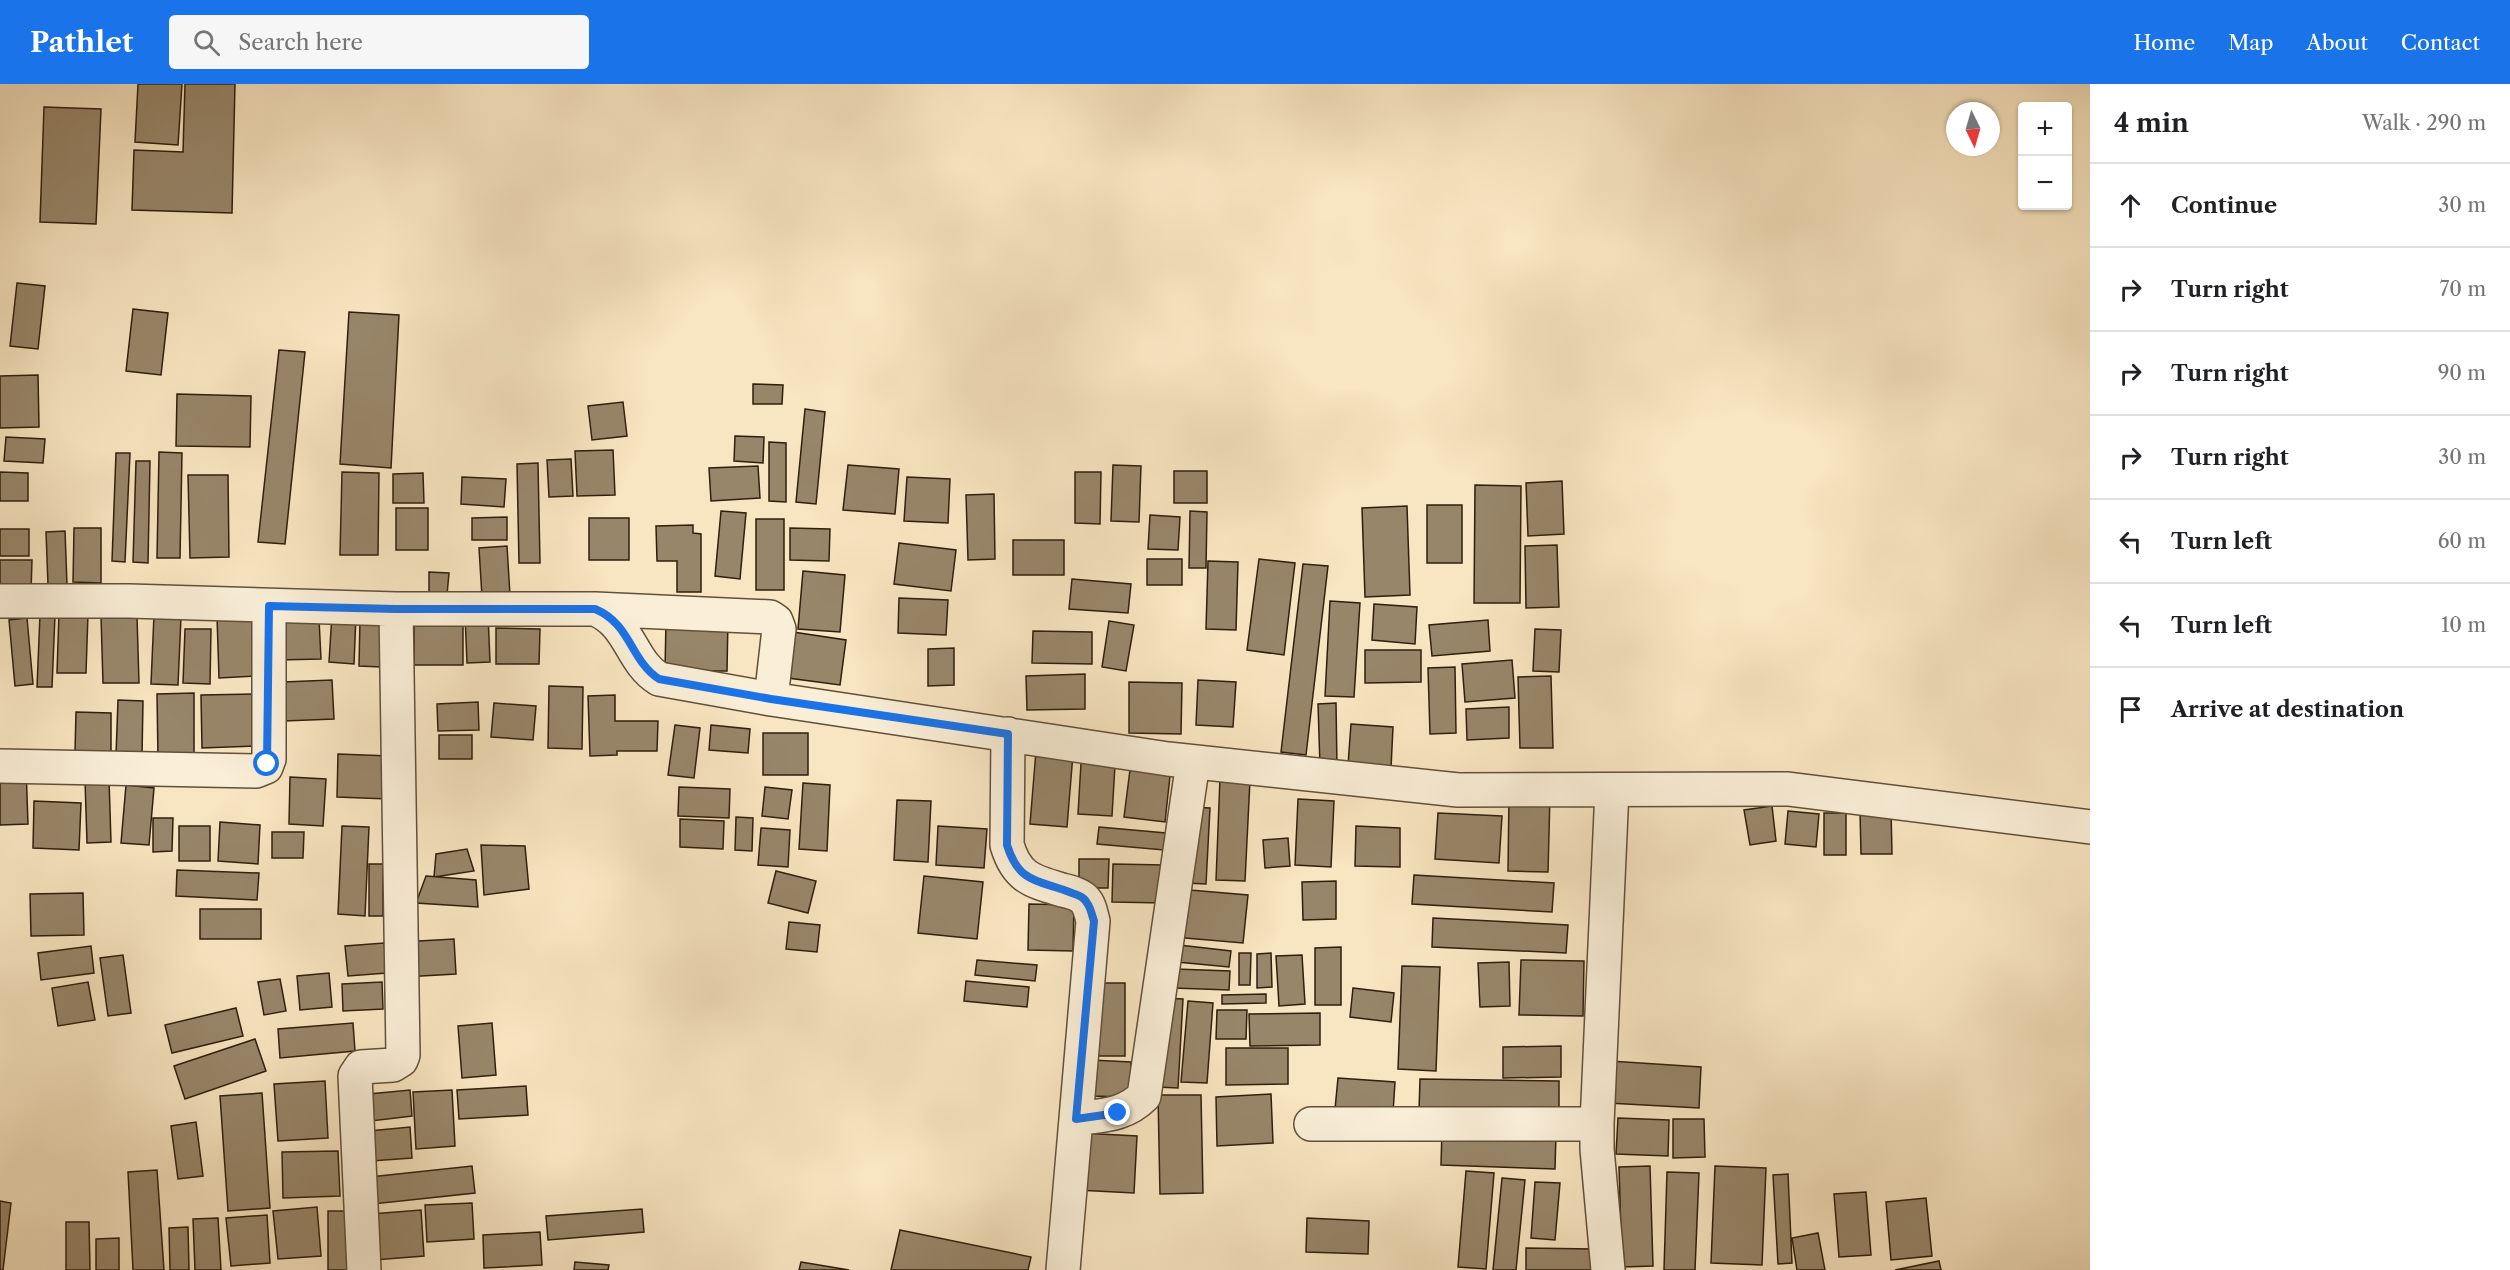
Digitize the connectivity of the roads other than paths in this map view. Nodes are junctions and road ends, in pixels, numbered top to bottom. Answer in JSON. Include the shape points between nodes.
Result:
{"nodes":[{"id":1,"x":0,"y":601,"type":"edge"},
{"id":2,"x":269,"y":606,"type":"junction"},
{"id":3,"x":396,"y":609,"type":"junction"},
{"id":4,"x":595,"y":609,"type":"junction"},
{"id":5,"x":771,"y":699,"type":"junction"},
{"id":6,"x":1008,"y":734,"type":"junction"},
{"id":7,"x":1192,"y":762,"type":"junction"},
{"id":8,"x":0,"y":766,"type":"edge"},
{"id":9,"x":1612,"y":790,"type":"junction"},
{"id":10,"x":2090,"y":827,"type":"edge"},
{"id":11,"x":1076,"y":1119,"type":"junction"},
{"id":12,"x":1311,"y":1124,"type":"dead end"},
{"id":13,"x":1597,"y":1124,"type":"junction"},
{"id":14,"x":364,"y":1270,"type":"edge"},
{"id":15,"x":1063,"y":1270,"type":"edge"},
{"id":16,"x":1608,"y":1270,"type":"edge"}],
"edges":[{"from":1,"to":2,"type":"street"},
{"from":2,"to":3,"type":"street"},
{"from":2,"to":8,"type":"street","via":[[266,767],[256,771]]},
{"from":3,"to":4,"type":"street"},
{"from":3,"to":14,"type":"street","via":[[403,1055],[393,1065],[361,1067],[355,1076]]},
{"from":4,"to":5,"type":"street","via":[[609,615],[650,674],[659,679]]},
{"from":4,"to":5,"type":"street","via":[[770,617],[779,629]]},
{"from":5,"to":6,"type":"street"},
{"from":6,"to":7,"type":"street"},
{"from":6,"to":11,"type":"street","via":[[1007,845],[1011,860],[1020,873],[1036,882],[1083,898],[1094,921]]},
{"from":7,"to":9,"type":"street","via":[[1458,790]]},
{"from":7,"to":11,"type":"street","via":[[1144,1096],[1118,1113]]},
{"from":9,"to":10,"type":"street","via":[[1788,789]]},
{"from":9,"to":13,"type":"street"},
{"from":11,"to":15,"type":"street"},
{"from":12,"to":13,"type":"street"},
{"from":13,"to":16,"type":"street"}]}
